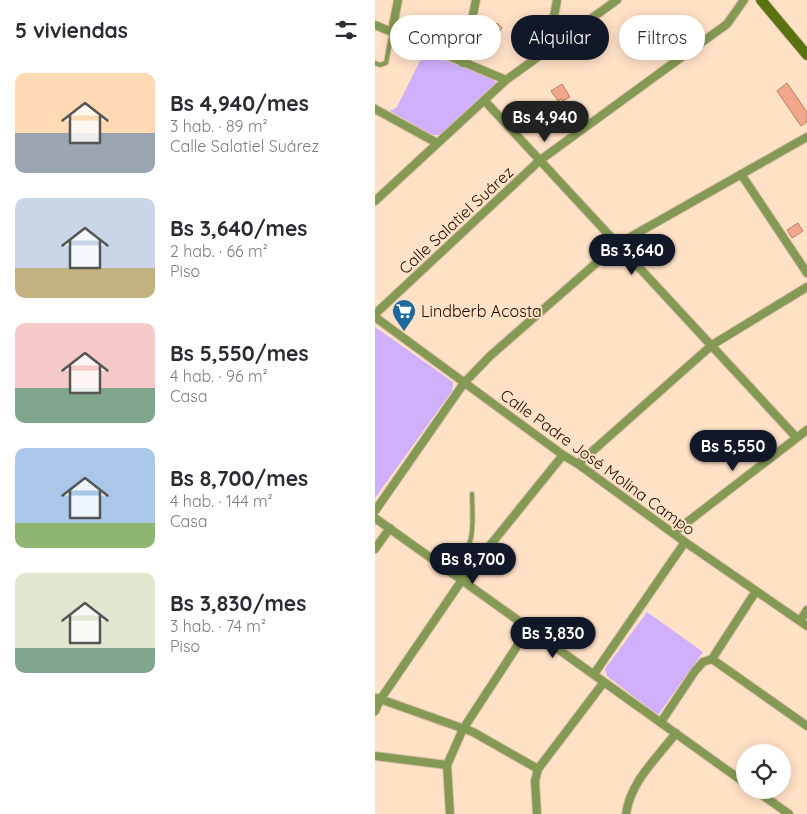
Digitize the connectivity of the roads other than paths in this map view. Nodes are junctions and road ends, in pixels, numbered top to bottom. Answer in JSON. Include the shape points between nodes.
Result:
{"nodes":[{"id":1,"x":398,"y":0,"type":"edge"},
{"id":2,"x":476,"y":0,"type":"edge"},
{"id":3,"x":557,"y":0,"type":"edge"},
{"id":4,"x":617,"y":0,"type":"edge"},
{"id":5,"x":744,"y":0,"type":"edge"},
{"id":6,"x":761,"y":0,"type":"edge"},
{"id":7,"x":395,"y":15,"type":"edge"},
{"id":8,"x":554,"y":15,"type":"edge"},
{"id":9,"x":596,"y":15,"type":"edge"},
{"id":10,"x":375,"y":25,"type":"edge"},
{"id":11,"x":390,"y":31,"type":"edge"},
{"id":12,"x":390,"y":41,"type":"edge"},
{"id":13,"x":807,"y":55,"type":"edge"},
{"id":14,"x":456,"y":60,"type":"edge"},
{"id":15,"x":533,"y":60,"type":"edge"},
{"id":16,"x":375,"y":62,"type":"edge"},
{"id":17,"x":463,"y":63,"type":"junction"},
{"id":18,"x":506,"y":80,"type":"junction"},
{"id":19,"x":484,"y":100,"type":"junction"},
{"id":20,"x":375,"y":109,"type":"edge"},
{"id":21,"x":807,"y":137,"type":"edge"},
{"id":22,"x":437,"y":143,"type":"junction"},
{"id":23,"x":539,"y":161,"type":"junction"},
{"id":24,"x":741,"y":174,"type":"junction"},
{"id":25,"x":375,"y":201,"type":"edge"},
{"id":26,"x":618,"y":244,"type":"junction"},
{"id":27,"x":807,"y":273,"type":"edge"},
{"id":28,"x":807,"y":287,"type":"edge"},
{"id":29,"x":375,"y":316,"type":"edge"},
{"id":30,"x":712,"y":345,"type":"junction"},
{"id":31,"x":464,"y":383,"type":"junction"},
{"id":32,"x":807,"y":430,"type":"edge"},
{"id":33,"x":796,"y":438,"type":"junction"},
{"id":34,"x":563,"y":455,"type":"junction"},
{"id":35,"x":578,"y":464,"type":"junction"},
{"id":36,"x":473,"y":494,"type":"dead end"},
{"id":37,"x":375,"y":511,"type":"edge"},
{"id":38,"x":375,"y":518,"type":"edge"},
{"id":39,"x":390,"y":528,"type":"junction"},
{"id":40,"x":673,"y":533,"type":"junction"},
{"id":41,"x":685,"y":542,"type":"junction"},
{"id":42,"x":375,"y":549,"type":"edge"},
{"id":43,"x":452,"y":573,"type":"junction"},
{"id":44,"x":462,"y":580,"type":"junction"},
{"id":45,"x":756,"y":591,"type":"junction"},
{"id":46,"x":807,"y":610,"type":"edge"},
{"id":47,"x":799,"y":621,"type":"junction"},
{"id":48,"x":807,"y":626,"type":"edge"},
{"id":49,"x":529,"y":628,"type":"junction"},
{"id":50,"x":712,"y":659,"type":"junction"},
{"id":51,"x":594,"y":674,"type":"junction"},
{"id":52,"x":604,"y":682,"type":"junction"},
{"id":53,"x":377,"y":698,"type":"edge"},
{"id":54,"x":375,"y":711,"type":"edge"},
{"id":55,"x":661,"y":722,"type":"junction"},
{"id":56,"x":807,"y":726,"type":"edge"},
{"id":57,"x":463,"y":729,"type":"junction"},
{"id":58,"x":676,"y":733,"type":"junction"},
{"id":59,"x":375,"y":756,"type":"edge"},
{"id":60,"x":447,"y":765,"type":"junction"},
{"id":61,"x":538,"y":768,"type":"junction"},
{"id":62,"x":736,"y":776,"type":"edge"},
{"id":63,"x":768,"y":799,"type":"edge"},
{"id":64,"x":450,"y":814,"type":"edge"},
{"id":65,"x":537,"y":814,"type":"edge"},
{"id":66,"x":626,"y":814,"type":"edge"},
{"id":67,"x":789,"y":814,"type":"edge"}],
"edges":[{"from":1,"to":7,"type":"street"},
{"from":2,"to":17,"type":"street"},
{"from":3,"to":8,"type":"street"},
{"from":4,"to":9,"type":"street"},
{"from":5,"to":23,"type":"street","name":"Calle Salatiel Suárez","via":[[727,24]]},
{"from":6,"to":13,"type":"street"},
{"from":10,"to":11,"type":"street"},
{"from":12,"to":16,"type":"lane","via":[[385,63]]},
{"from":14,"to":17,"type":"street"},
{"from":15,"to":18,"type":"street"},
{"from":17,"to":18,"type":"street"},
{"from":18,"to":19,"type":"street"},
{"from":19,"to":22,"type":"street"},
{"from":19,"to":23,"type":"street"},
{"from":20,"to":22,"type":"street"},
{"from":21,"to":24,"type":"street"},
{"from":22,"to":25,"type":"street"},
{"from":23,"to":26,"type":"street"},
{"from":23,"to":29,"type":"street","name":"Calle Salatiel Suárez"},
{"from":24,"to":26,"type":"street"},
{"from":24,"to":27,"type":"street"},
{"from":26,"to":30,"type":"street"},
{"from":26,"to":31,"type":"street","via":[[490,356]]},
{"from":28,"to":30,"type":"street"},
{"from":29,"to":31,"type":"street","name":"Calle Padre José Molina Campo"},
{"from":30,"to":33,"type":"street"},
{"from":30,"to":35,"type":"street"},
{"from":31,"to":34,"type":"street","name":"Calle Padre José Molina Campo"},
{"from":31,"to":37,"type":"street"},
{"from":32,"to":33,"type":"street"},
{"from":33,"to":40,"type":"street"},
{"from":34,"to":35,"type":"street","name":"Calle Padre José Molina Campo"},
{"from":34,"to":44,"type":"street"},
{"from":35,"to":40,"type":"street","name":"Calle Padre José Molina Campo"},
{"from":36,"to":43,"type":"lane","via":[[472,538],[466,556]]},
{"from":38,"to":39,"type":"street"},
{"from":39,"to":42,"type":"street"},
{"from":39,"to":43,"type":"street"},
{"from":40,"to":41,"type":"street","name":"Calle Padre José Molina Campo"},
{"from":41,"to":45,"type":"street","name":"Calle Padre José Molina Campo"},
{"from":41,"to":51,"type":"street"},
{"from":43,"to":44,"type":"street"},
{"from":44,"to":49,"type":"street"},
{"from":44,"to":53,"type":"street"},
{"from":45,"to":47,"type":"street","name":"Calle Padre José Molina Campo"},
{"from":45,"to":50,"type":"street"},
{"from":46,"to":47,"type":"street"},
{"from":47,"to":48,"type":"street","name":"Calle Padre José Molina Campo"},
{"from":49,"to":51,"type":"street"},
{"from":49,"to":57,"type":"street"},
{"from":50,"to":55,"type":"street","via":[[703,662],[695,671]]},
{"from":50,"to":56,"type":"street"},
{"from":51,"to":52,"type":"street"},
{"from":52,"to":55,"type":"street"},
{"from":52,"to":61,"type":"street"},
{"from":53,"to":54,"type":"street"},
{"from":53,"to":57,"type":"street"},
{"from":55,"to":58,"type":"street"},
{"from":57,"to":60,"type":"street"},
{"from":57,"to":61,"type":"street"},
{"from":58,"to":62,"type":"street"},
{"from":58,"to":66,"type":"street","via":[[633,789]]},
{"from":59,"to":60,"type":"street"},
{"from":60,"to":64,"type":"street"},
{"from":61,"to":65,"type":"street","via":[[535,782]]},
{"from":63,"to":67,"type":"street"}]}
